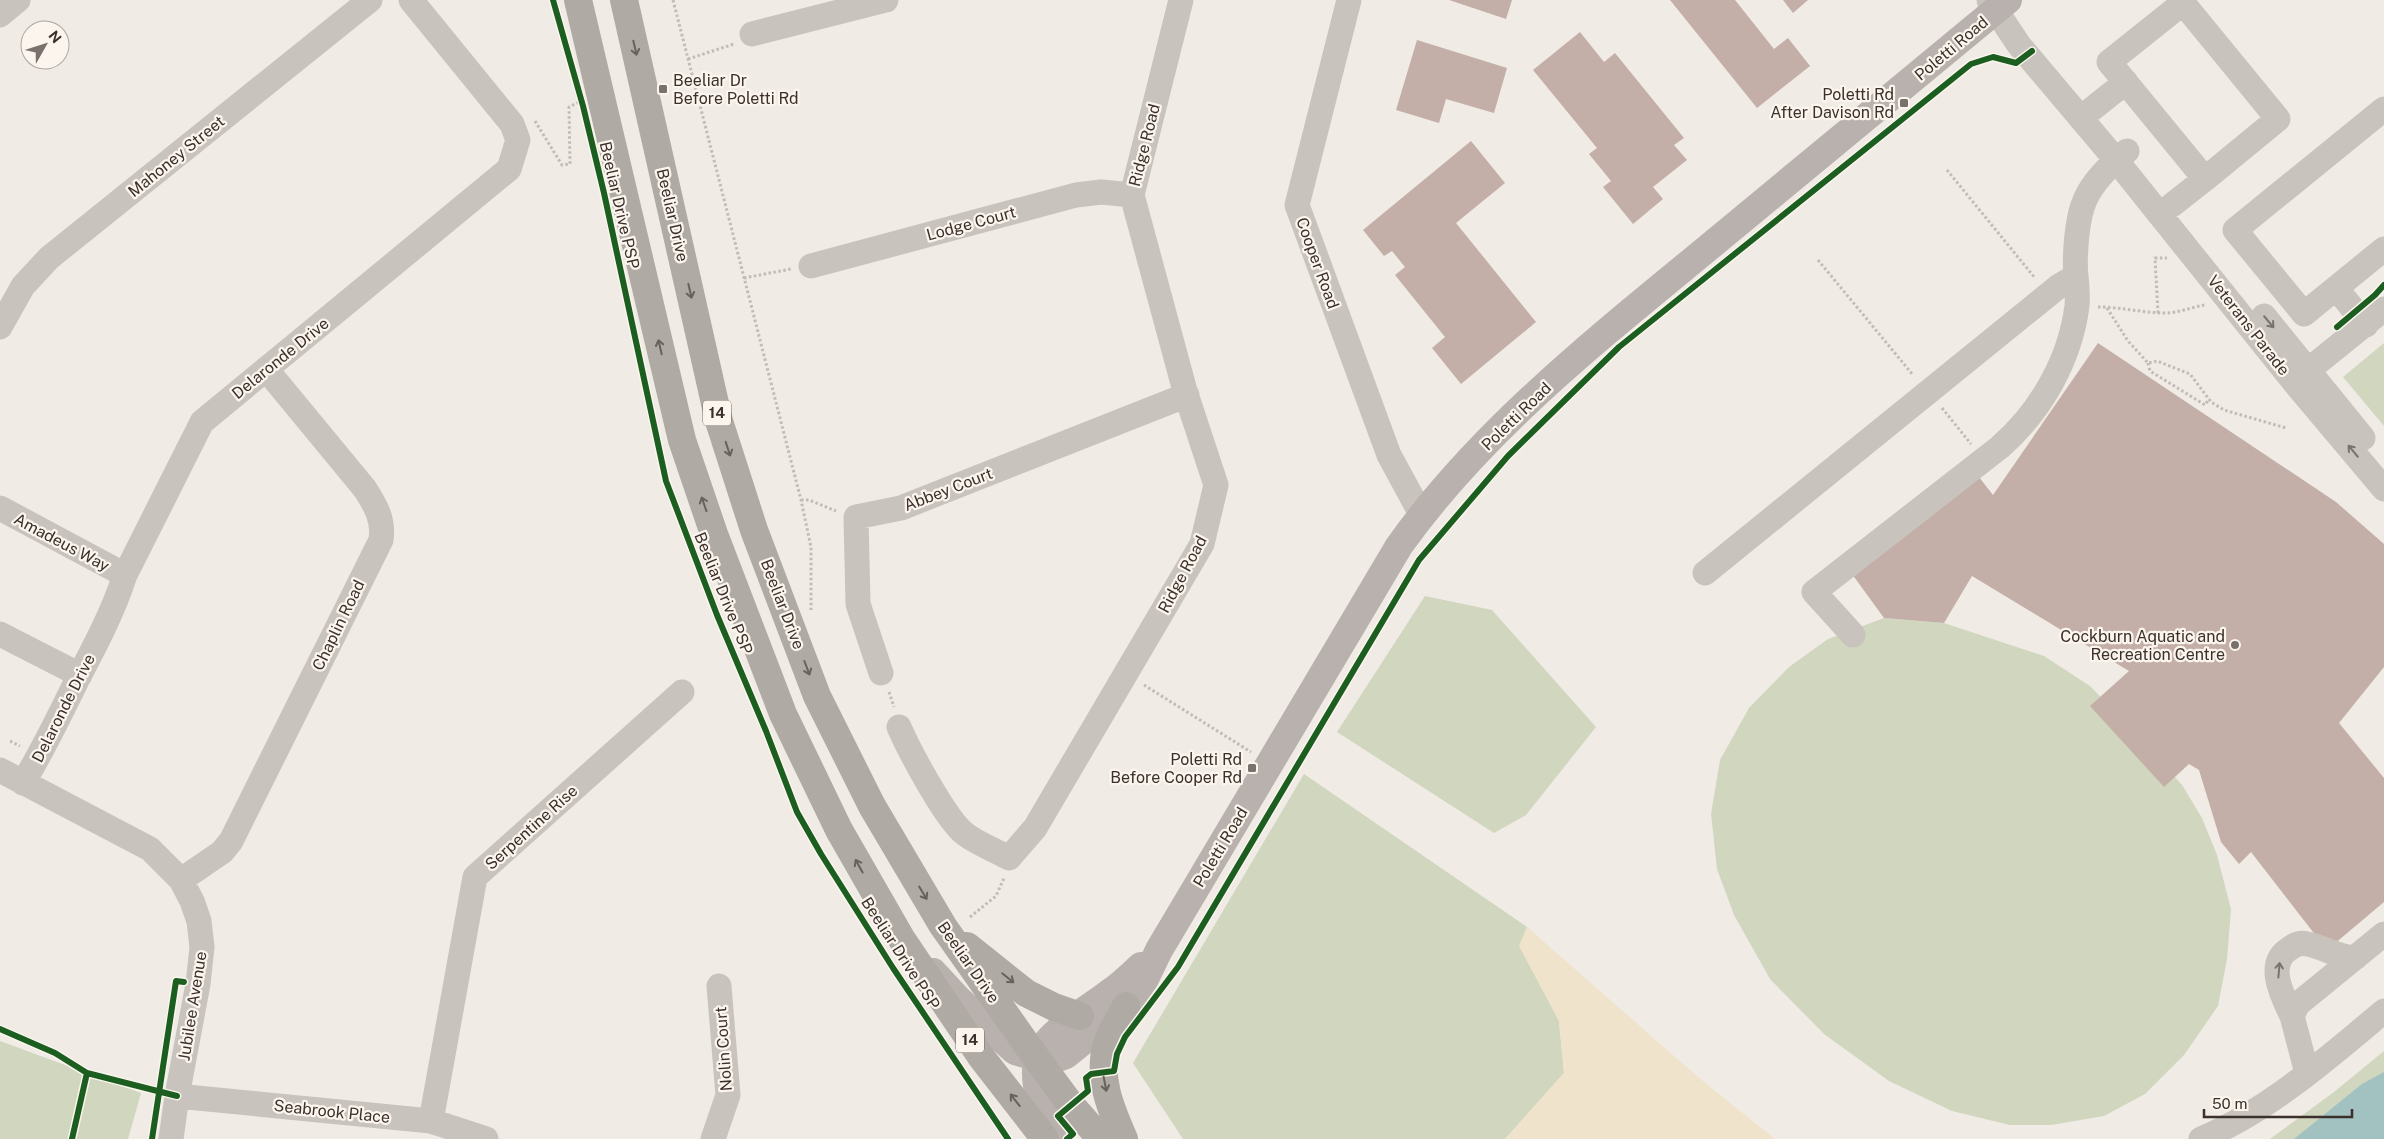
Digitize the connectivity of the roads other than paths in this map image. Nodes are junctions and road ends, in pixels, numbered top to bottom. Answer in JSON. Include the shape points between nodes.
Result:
{"nodes":[{"id":1,"x":18,"y":0,"type":"edge"},
{"id":2,"x":370,"y":0,"type":"edge"},
{"id":3,"x":411,"y":0,"type":"edge"},
{"id":4,"x":578,"y":0,"type":"edge"},
{"id":5,"x":624,"y":0,"type":"edge"},
{"id":6,"x":886,"y":0,"type":"edge"},
{"id":7,"x":1181,"y":0,"type":"edge"},
{"id":8,"x":1350,"y":0,"type":"edge"},
{"id":9,"x":1998,"y":3,"type":"edge"},
{"id":10,"x":0,"y":15,"type":"edge"},
{"id":11,"x":752,"y":34,"type":"road end"},
{"id":12,"x":2126,"y":82,"type":"junction"},
{"id":13,"x":2092,"y":109,"type":"junction"},
{"id":14,"x":2384,"y":110,"type":"edge"},
{"id":15,"x":2122,"y":155,"type":"junction"},
{"id":16,"x":2205,"y":179,"type":"junction"},
{"id":17,"x":1132,"y":194,"type":"junction"},
{"id":18,"x":2172,"y":205,"type":"junction"},
{"id":19,"x":2384,"y":249,"type":"edge"},
{"id":20,"x":811,"y":266,"type":"road end"},
{"id":21,"x":2076,"y":276,"type":"junction"},
{"id":22,"x":2336,"y":288,"type":"junction"},
{"id":23,"x":2375,"y":317,"type":"edge"},
{"id":24,"x":0,"y":327,"type":"edge"},
{"id":25,"x":266,"y":369,"type":"junction"},
{"id":26,"x":2302,"y":376,"type":"junction"},
{"id":27,"x":1187,"y":395,"type":"junction"},
{"id":28,"x":2384,"y":463,"type":"edge"},
{"id":29,"x":2384,"y":489,"type":"edge"},
{"id":30,"x":0,"y":508,"type":"edge"},
{"id":31,"x":1421,"y":514,"type":"junction"},
{"id":32,"x":1705,"y":573,"type":"dead end"},
{"id":33,"x":124,"y":575,"type":"junction"},
{"id":34,"x":0,"y":634,"type":"edge"},
{"id":35,"x":1853,"y":635,"type":"dead end"},
{"id":36,"x":881,"y":673,"type":"road end"},
{"id":37,"x":80,"y":675,"type":"junction"},
{"id":38,"x":682,"y":692,"type":"dead end"},
{"id":39,"x":899,"y":727,"type":"road end"},
{"id":40,"x":0,"y":770,"type":"edge"},
{"id":41,"x":23,"y":783,"type":"junction"},
{"id":42,"x":181,"y":880,"type":"junction"},
{"id":43,"x":943,"y":926,"type":"junction"},
{"id":44,"x":2384,"y":934,"type":"edge"},
{"id":45,"x":901,"y":938,"type":"junction"},
{"id":46,"x":1159,"y":950,"type":"junction"},
{"id":47,"x":2354,"y":958,"type":"junction"},
{"id":48,"x":719,"y":986,"type":"dead end"},
{"id":49,"x":1126,"y":1006,"type":"junction"},
{"id":50,"x":2384,"y":1011,"type":"edge"},
{"id":51,"x":1080,"y":1016,"type":"junction"},
{"id":52,"x":2292,"y":1016,"type":"junction"},
{"id":53,"x":1037,"y":1059,"type":"junction"},
{"id":54,"x":2308,"y":1074,"type":"junction"},
{"id":55,"x":177,"y":1096,"type":"junction"},
{"id":56,"x":432,"y":1121,"type":"junction"},
{"id":57,"x":171,"y":1139,"type":"edge"},
{"id":58,"x":486,"y":1139,"type":"edge"},
{"id":59,"x":713,"y":1139,"type":"edge"},
{"id":60,"x":1045,"y":1139,"type":"edge"},
{"id":61,"x":1056,"y":1139,"type":"edge"},
{"id":62,"x":1101,"y":1139,"type":"edge"},
{"id":63,"x":1124,"y":1139,"type":"edge"},
{"id":64,"x":2202,"y":1139,"type":"edge"}],
"edges":[{"from":1,"to":10,"type":"street"},
{"from":2,"to":24,"type":"street","name":"Mahoney Street","via":[[49,258],[23,286]]},
{"from":3,"to":25,"type":"street","name":"Delaronde Drive","via":[[507,117],[518,140],[515,155],[509,169]]},
{"from":45,"to":4,"type":"highway","number":"14","one_way":true,"via":[[843,838],[804,761],[714,534],[682,440]]},
{"from":5,"to":43,"type":"highway","name":"Beeliar Drive","number":"14","one_way":true,"via":[[719,421],[754,530],[817,696],[872,806]]},
{"from":6,"to":11,"type":"street"},
{"from":7,"to":17,"type":"street","name":"Ridge Road"},
{"from":8,"to":31,"type":"street","name":"Cooper Road","via":[[1298,205],[1388,455]]},
{"from":9,"to":13,"type":"street","name":"Veterans Parade","via":[[2029,32]]},
{"from":9,"to":15,"type":"street","name":"Veterans Parade","via":[[2019,45]]},
{"from":9,"to":31,"type":"main road","name":"Poletti Road","via":[[1593,344],[1487,444]]},
{"from":12,"to":13,"type":"street"},
{"from":12,"to":16,"type":"street"},
{"from":12,"to":16,"type":"street","via":[[2109,62],[2183,3],[2278,119]]},
{"from":13,"to":15,"type":"street","name":"Veterans Parade"},
{"from":14,"to":22,"type":"street","via":[[2235,230],[2304,314]]},
{"from":15,"to":18,"type":"street","name":"Veterans Parade"},
{"from":15,"to":21,"type":"street","via":[[2096,182],[2084,202],[2077,239]]},
{"from":15,"to":26,"type":"street","name":"Veterans Parade"},
{"from":16,"to":18,"type":"street"},
{"from":17,"to":20,"type":"street","name":"Lodge Court","via":[[1102,192],[1076,195]]},
{"from":17,"to":27,"type":"street","name":"Ridge Road"},
{"from":18,"to":26,"type":"street","name":"Veterans Parade","one_way":true},
{"from":19,"to":22,"type":"street"},
{"from":21,"to":32,"type":"street","via":[[2049,295],[1934,399]]},
{"from":21,"to":35,"type":"street","via":[[2079,287],[2077,307],[2068,344],[2062,362],[2031,416],[2019,430],[1814,592]]},
{"from":22,"to":23,"type":"street"},
{"from":23,"to":26,"type":"street"},
{"from":25,"to":33,"type":"street","name":"Delaronde Drive","via":[[202,422]]},
{"from":25,"to":42,"type":"street","name":"Chaplin Road","via":[[365,489],[380,516],[382,534],[231,841],[222,852]]},
{"from":26,"to":28,"type":"street","name":"Veterans Parade"},
{"from":29,"to":26,"type":"street","name":"Veterans Parade","one_way":true},
{"from":27,"to":36,"type":"street","name":"Abbey Court","via":[[902,508],[856,517],[858,604]]},
{"from":27,"to":39,"type":"street","name":"Ridge Road","via":[[1216,485],[1202,544],[1035,828],[1009,858],[964,834],[946,811]]},
{"from":30,"to":33,"type":"street","name":"Amadeus Way"},
{"from":31,"to":46,"type":"main road","name":"Poletti Road","via":[[1394,554]]},
{"from":33,"to":37,"type":"street","name":"Delaronde Drive","via":[[116,602]]},
{"from":34,"to":37,"type":"street"},
{"from":37,"to":41,"type":"street","name":"Delaronde Drive"},
{"from":38,"to":56,"type":"street","name":"Serpentine Rise","via":[[475,877]]},
{"from":40,"to":41,"type":"street","name":"Jubilee Avenue"},
{"from":41,"to":42,"type":"street","name":"Jubilee Avenue","via":[[150,849]]},
{"from":42,"to":55,"type":"street","name":"Jubilee Avenue","via":[[199,922],[202,947]]},
{"from":43,"to":51,"type":"highway","one_way":true,"via":[[1026,993]]},
{"from":43,"to":53,"type":"highway","name":"Beeliar Drive","number":"14"},
{"from":44,"to":47,"type":"street"},
{"from":45,"to":53,"type":"main road","name":"Poletti Road","via":[[957,998],[1015,1051]]},
{"from":60,"to":45,"type":"highway","number":"14","one_way":true,"via":[[982,1058]]},
{"from":46,"to":49,"type":"main road","name":"Poletti Road","via":[[1145,979]]},
{"from":46,"to":51,"type":"main road","name":"Poletti Road"},
{"from":47,"to":52,"type":"street","via":[[2298,1004]]},
{"from":52,"to":47,"type":"street","one_way":true,"via":[[2277,975],[2286,951],[2296,944],[2306,943],[2342,957]]},
{"from":48,"to":59,"type":"street","name":"Nolin Court","via":[[728,1096]]},
{"from":49,"to":53,"type":"main road","name":"Poletti Road","via":[[1066,1055],[1049,1061]]},
{"from":49,"to":63,"type":"highway","one_way":true,"via":[[1107,1043],[1103,1073],[1107,1096]]},
{"from":50,"to":54,"type":"street"},
{"from":51,"to":53,"type":"main road","name":"Poletti Road","via":[[1051,1037]]},
{"from":52,"to":54,"type":"street"},
{"from":53,"to":61,"type":"main road","via":[[1036,1077]]},
{"from":53,"to":62,"type":"highway","name":"Beeliar Drive","number":"14"},
{"from":54,"to":64,"type":"street","via":[[2220,1131]]},
{"from":55,"to":56,"type":"street","name":"Seabrook Place"},
{"from":55,"to":57,"type":"street","name":"Jubilee Avenue"},
{"from":56,"to":58,"type":"street","name":"Seabrook Place"}]}
